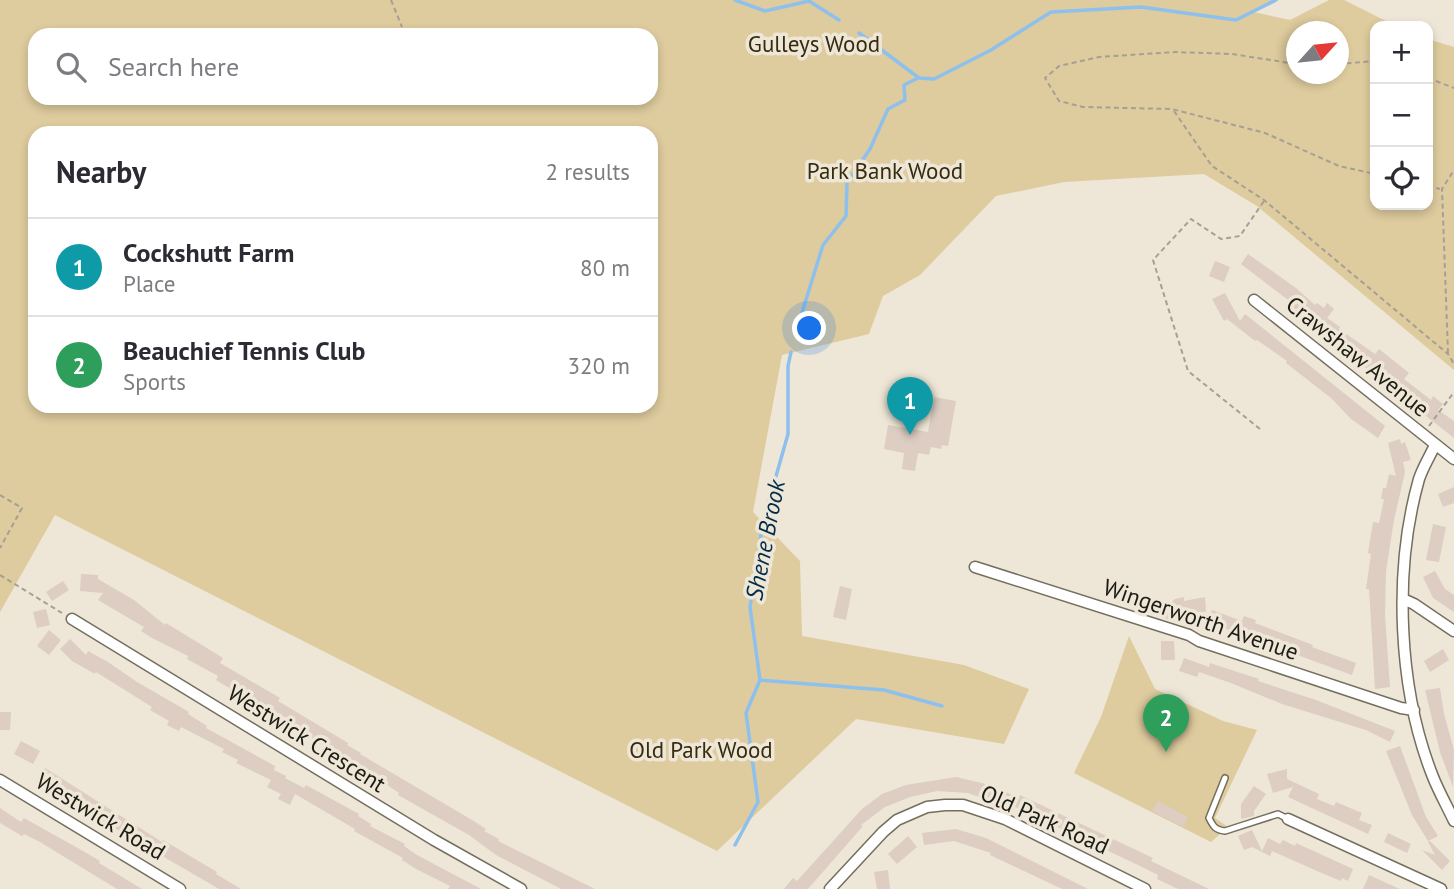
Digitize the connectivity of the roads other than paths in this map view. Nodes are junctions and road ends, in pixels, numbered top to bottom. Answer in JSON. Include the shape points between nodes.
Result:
{"nodes":[{"id":1,"x":1254,"y":300,"type":"dead end"},
{"id":2,"x":1435,"y":445,"type":"junction"},
{"id":3,"x":1454,"y":459,"type":"edge"},
{"id":4,"x":975,"y":567,"type":"dead end"},
{"id":5,"x":1403,"y":599,"type":"junction"},
{"id":6,"x":72,"y":619,"type":"road end"},
{"id":7,"x":1454,"y":631,"type":"edge"},
{"id":8,"x":1413,"y":709,"type":"junction"},
{"id":9,"x":1225,"y":778,"type":"dead end"},
{"id":10,"x":0,"y":780,"type":"edge"},
{"id":11,"x":1288,"y":819,"type":"joint"},
{"id":12,"x":1454,"y":821,"type":"edge"},
{"id":13,"x":832,"y":888,"type":"edge"},
{"id":14,"x":180,"y":889,"type":"edge"},
{"id":15,"x":521,"y":889,"type":"edge"},
{"id":16,"x":1145,"y":889,"type":"edge"},
{"id":17,"x":1441,"y":889,"type":"edge"}],
"edges":[{"from":1,"to":2,"type":"street","name":"Crawshaw Avenue"},
{"from":2,"to":3,"type":"street","name":"Crawshaw Avenue"},
{"from":2,"to":5,"type":"street","via":[[1420,476],[1407,534]]},
{"from":4,"to":8,"type":"street","name":"Wingerworth Avenue"},
{"from":5,"to":7,"type":"street"},
{"from":5,"to":8,"type":"street"},
{"from":6,"to":15,"type":"street","name":"Westwick Crescent"},
{"from":8,"to":12,"type":"street","via":[[1433,778]]},
{"from":9,"to":11,"type":"lane","via":[[1209,818],[1212,826],[1225,831],[1278,814]]},
{"from":10,"to":14,"type":"street","name":"Westwick Road"},
{"from":11,"to":17,"type":"street"},
{"from":13,"to":16,"type":"street","name":"Old Park Road","via":[[897,820],[926,807],[954,805],[1005,819]]}]}
